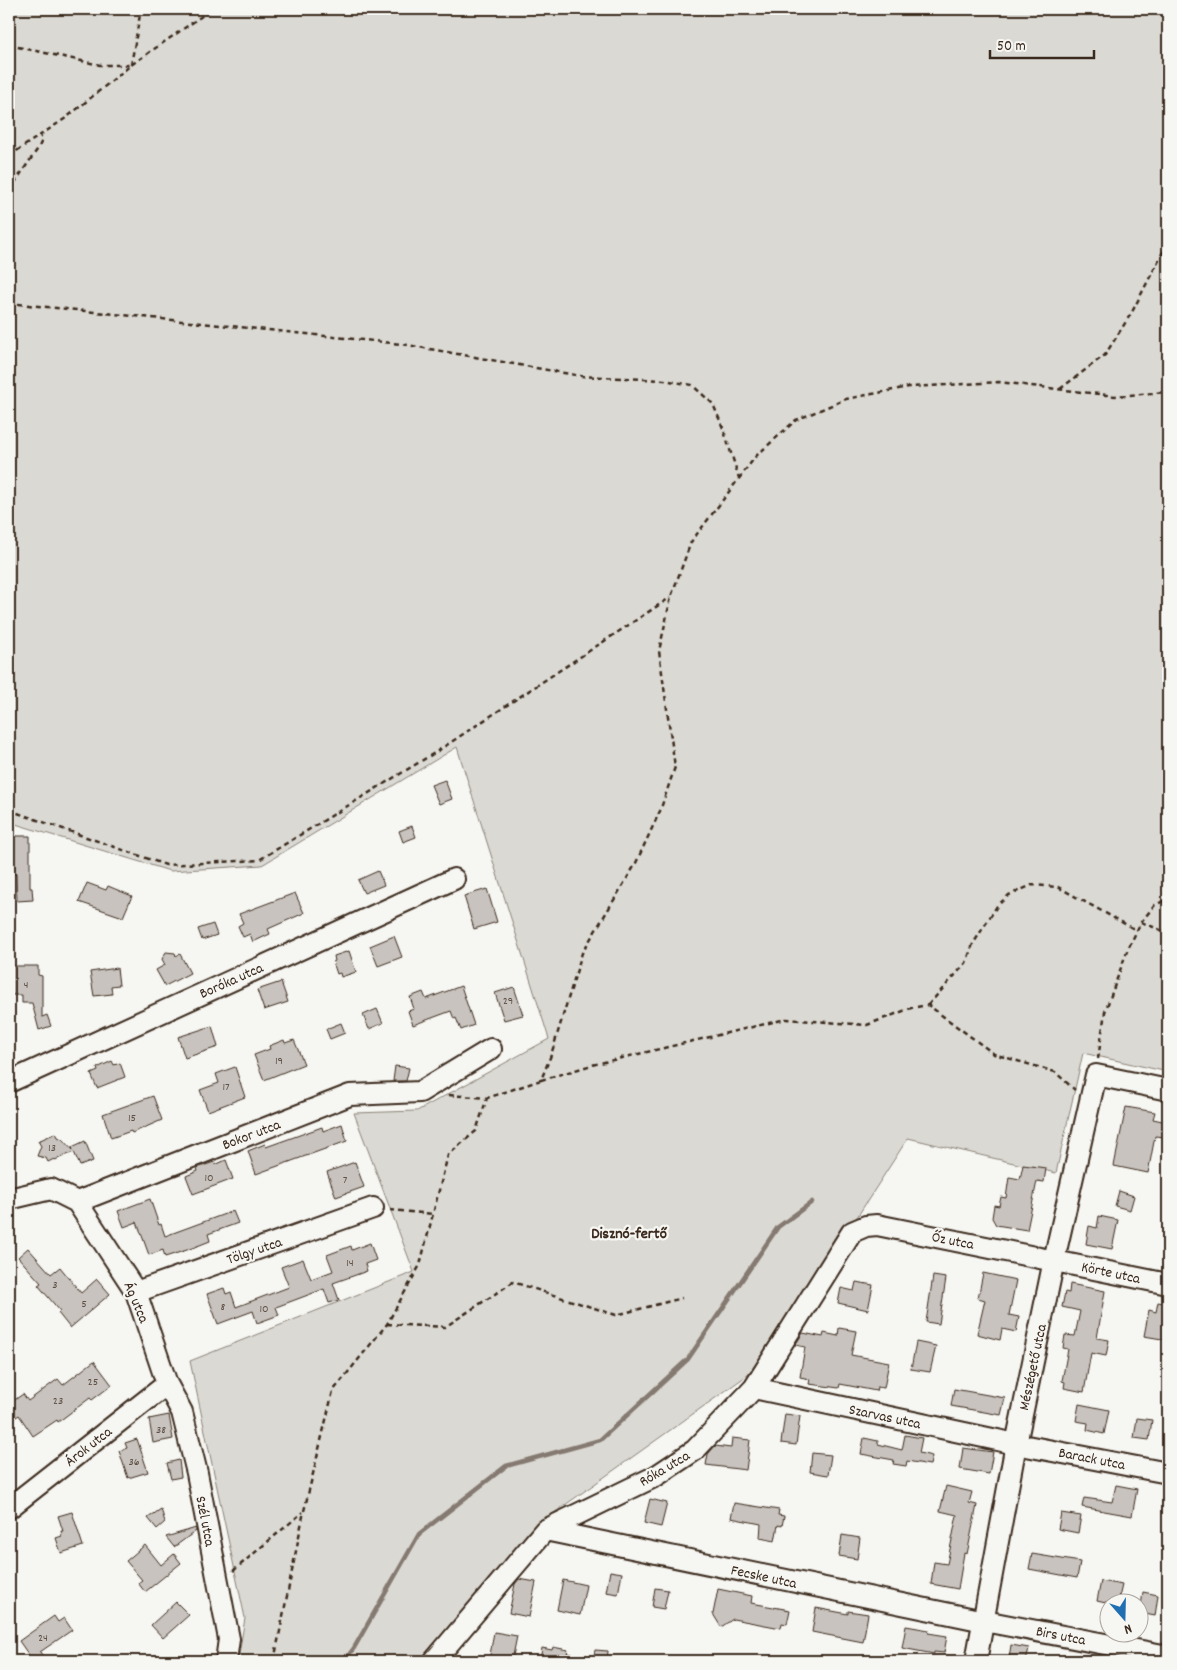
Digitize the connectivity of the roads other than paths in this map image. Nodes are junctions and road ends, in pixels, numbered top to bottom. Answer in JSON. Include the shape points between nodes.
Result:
{"nodes":[{"id":1,"x":454,"y":879,"type":"dead end"},
{"id":2,"x":490,"y":1049,"type":"dead end"},
{"id":3,"x":9,"y":1082,"type":"edge"},
{"id":4,"x":1168,"y":1090,"type":"edge"},
{"id":5,"x":9,"y":1199,"type":"edge"},
{"id":6,"x":77,"y":1202,"type":"junction"},
{"id":7,"x":373,"y":1208,"type":"road end"},
{"id":8,"x":852,"y":1232,"type":"joint"},
{"id":9,"x":1054,"y":1260,"type":"junction"},
{"id":10,"x":1168,"y":1284,"type":"edge"},
{"id":11,"x":136,"y":1292,"type":"junction"},
{"id":12,"x":166,"y":1384,"type":"junction"},
{"id":13,"x":754,"y":1388,"type":"junction"},
{"id":14,"x":1016,"y":1444,"type":"junction"},
{"id":15,"x":1168,"y":1472,"type":"edge"},
{"id":16,"x":9,"y":1508,"type":"edge"},
{"id":17,"x":545,"y":1530,"type":"junction"},
{"id":18,"x":984,"y":1621,"type":"junction"},
{"id":19,"x":1168,"y":1656,"type":"edge"},
{"id":20,"x":226,"y":1661,"type":"edge"},
{"id":21,"x":434,"y":1661,"type":"edge"},
{"id":22,"x":976,"y":1661,"type":"edge"}],
"edges":[{"from":1,"to":3,"type":"street","name":"Boróka utca"},
{"from":2,"to":6,"type":"street","name":"Bokor utca","via":[[420,1092],[350,1096]]},
{"from":4,"to":9,"type":"street","name":"Mészégető utca","via":[[1096,1074]]},
{"from":5,"to":6,"type":"street","via":[[51,1189]]},
{"from":6,"to":11,"type":"street","name":"Ág utca"},
{"from":7,"to":11,"type":"street","name":"Tölgy utca"},
{"from":8,"to":9,"type":"street","name":"Őz utca","via":[[866,1226],[877,1226]]},
{"from":8,"to":13,"type":"street","name":"Róka utca"},
{"from":9,"to":10,"type":"street","name":"Körte utca"},
{"from":9,"to":14,"type":"street","name":"Mészégető utca"},
{"from":11,"to":12,"type":"street","name":"Ág utca"},
{"from":12,"to":16,"type":"street","name":"Árok utca"},
{"from":12,"to":20,"type":"street","name":"Szél utca","via":[[182,1412],[196,1473],[229,1639]]},
{"from":13,"to":14,"type":"street","name":"Szarvas utca"},
{"from":13,"to":17,"type":"street","name":"Róka utca","via":[[695,1450],[656,1476]]},
{"from":14,"to":15,"type":"street","name":"Barack utca"},
{"from":14,"to":18,"type":"street","name":"Mészégető utca"},
{"from":17,"to":18,"type":"street","name":"Fecske utca"},
{"from":17,"to":21,"type":"street","name":"Róka utca"},
{"from":18,"to":19,"type":"street","name":"Birs utca"},
{"from":18,"to":22,"type":"street","name":"Mészégető utca"}]}
